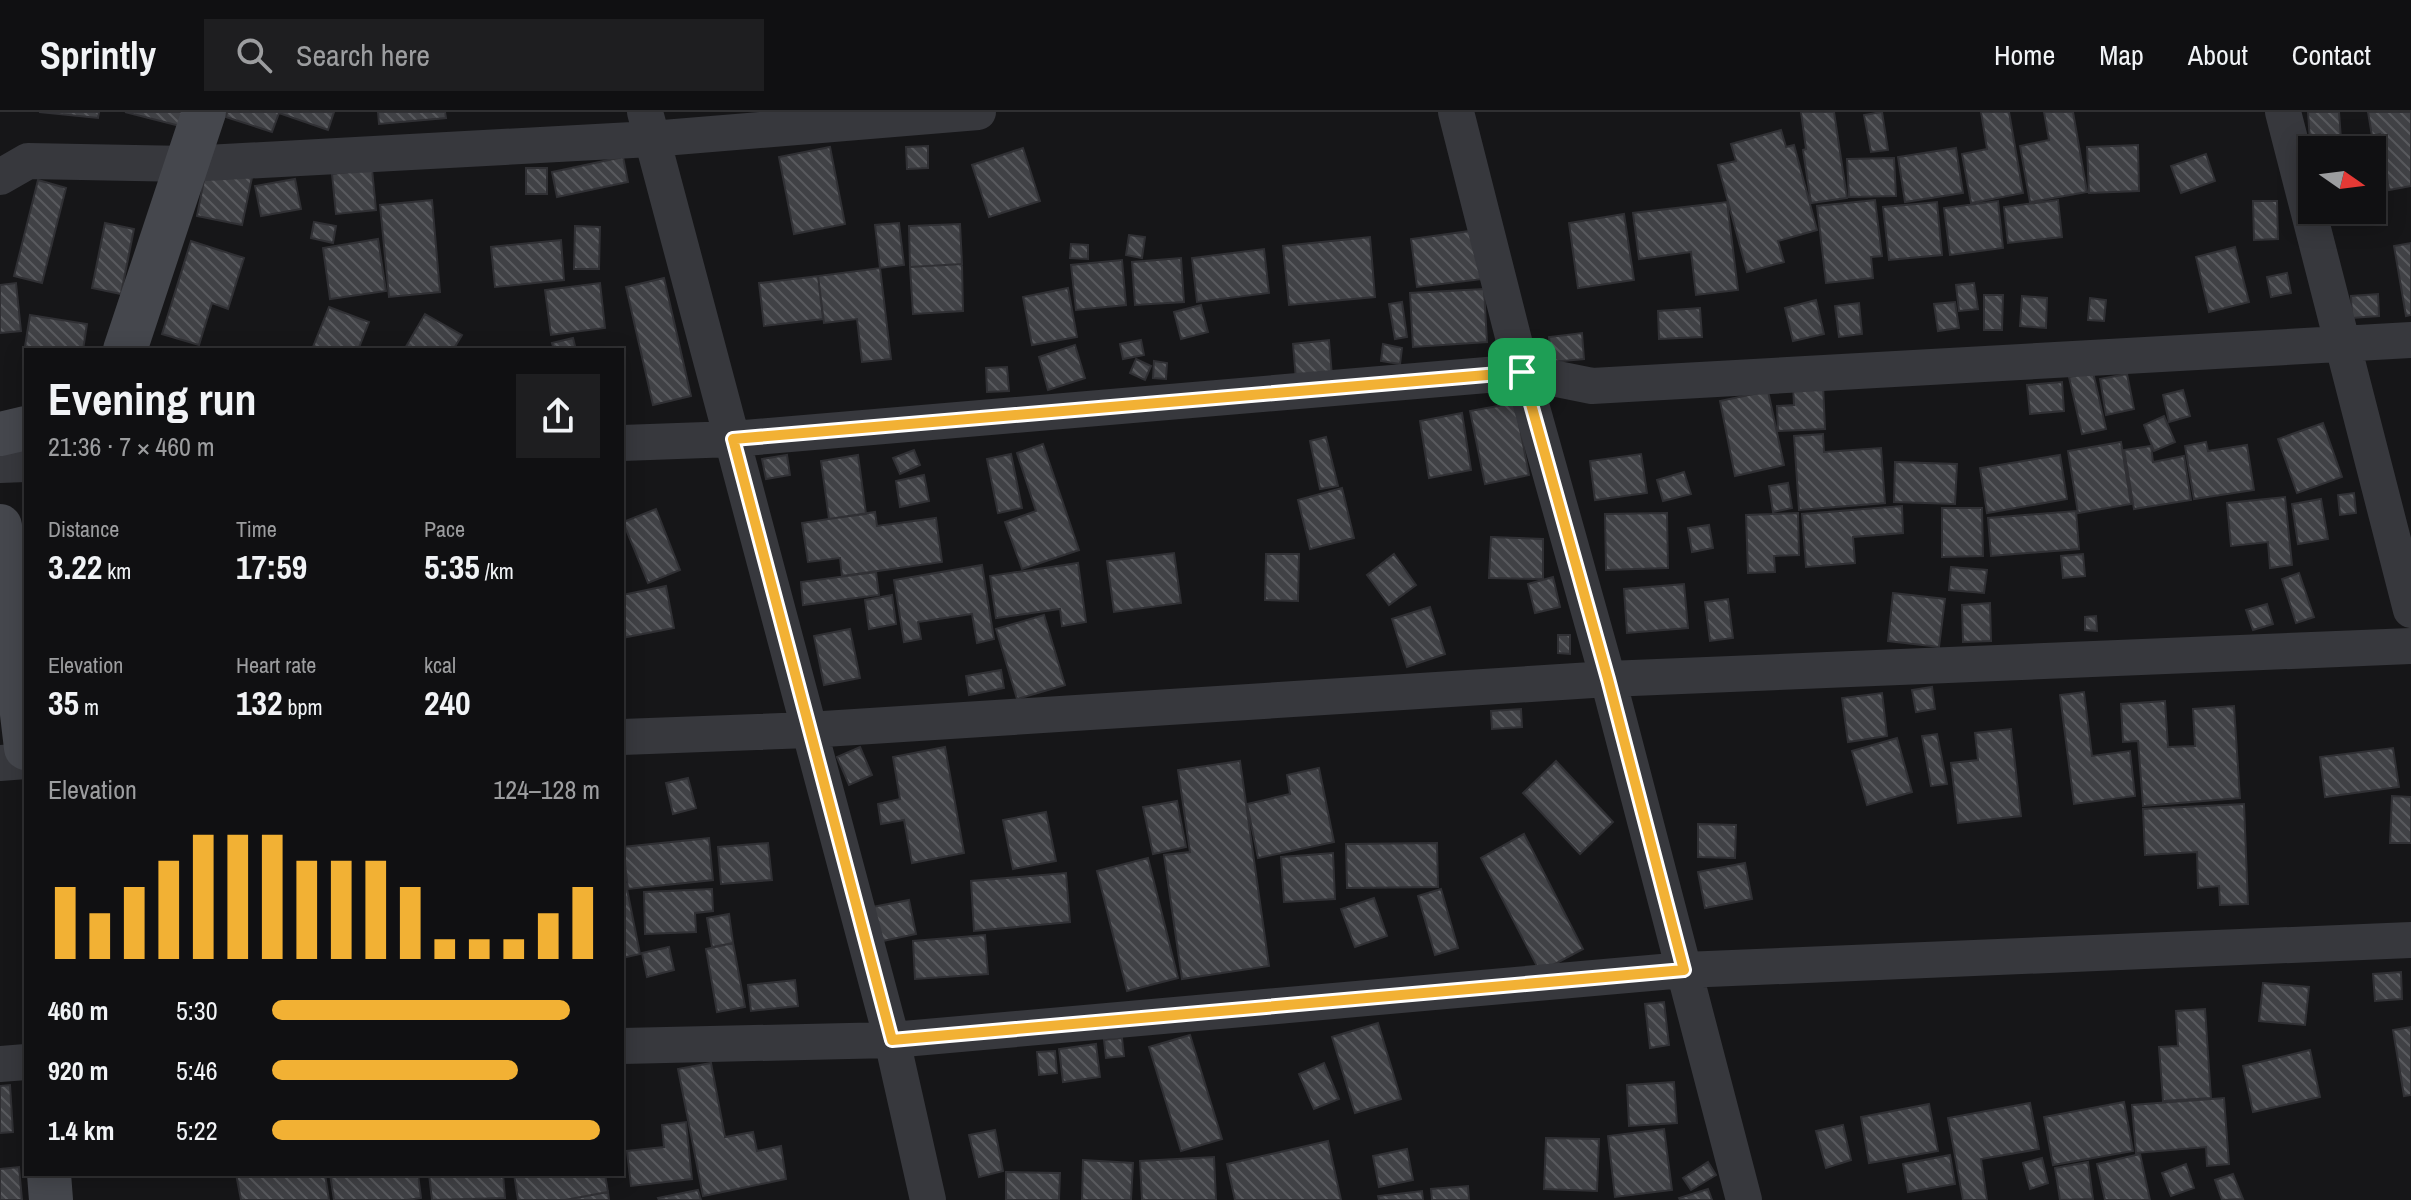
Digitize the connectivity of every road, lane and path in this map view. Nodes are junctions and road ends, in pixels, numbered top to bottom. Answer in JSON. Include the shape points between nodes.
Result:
{"nodes":[{"id":1,"x":204,"y":112,"type":"edge"},
{"id":2,"x":978,"y":112,"type":"edge"},
{"id":3,"x":1456,"y":112,"type":"edge"},
{"id":4,"x":2283,"y":112,"type":"edge"},
{"id":5,"x":648,"y":125,"type":"edge"},
{"id":6,"x":188,"y":164,"type":"junction"},
{"id":7,"x":0,"y":177,"type":"edge"},
{"id":8,"x":2411,"y":340,"type":"edge"},
{"id":9,"x":2343,"y":343,"type":"junction"},
{"id":10,"x":126,"y":348,"type":"edge"},
{"id":11,"x":1522,"y":372,"type":"junction"},
{"id":12,"x":24,"y":428,"type":"edge"},
{"id":13,"x":0,"y":434,"type":"edge"},
{"id":14,"x":733,"y":439,"type":"junction"},
{"id":15,"x":624,"y":443,"type":"edge"},
{"id":16,"x":24,"y":464,"type":"edge"},
{"id":17,"x":0,"y":465,"type":"edge"},
{"id":18,"x":0,"y":526,"type":"edge"},
{"id":19,"x":2411,"y":610,"type":"edge"},
{"id":20,"x":2411,"y":646,"type":"edge"},
{"id":21,"x":1608,"y":679,"type":"junction"},
{"id":22,"x":808,"y":730,"type":"junction"},
{"id":23,"x":24,"y":731,"type":"edge"},
{"id":24,"x":624,"y":737,"type":"edge"},
{"id":25,"x":24,"y":761,"type":"edge"},
{"id":26,"x":0,"y":763,"type":"edge"},
{"id":27,"x":2411,"y":940,"type":"edge"},
{"id":28,"x":1684,"y":970,"type":"junction"},
{"id":29,"x":892,"y":1040,"type":"junction"},
{"id":30,"x":624,"y":1046,"type":"edge"},
{"id":31,"x":24,"y":1062,"type":"edge"},
{"id":32,"x":0,"y":1064,"type":"edge"},
{"id":33,"x":49,"y":1176,"type":"edge"},
{"id":34,"x":51,"y":1200,"type":"edge"},
{"id":35,"x":928,"y":1200,"type":"edge"},
{"id":36,"x":1744,"y":1200,"type":"edge"}],
"edges":[{"from":1,"to":6,"type":"street"},
{"from":2,"to":5,"type":"street"},
{"from":3,"to":11,"type":"street"},
{"from":4,"to":9,"type":"street"},
{"from":5,"to":6,"type":"street"},
{"from":5,"to":14,"type":"street"},
{"from":6,"to":7,"type":"street","via":[[28,161]]},
{"from":6,"to":10,"type":"street"},
{"from":8,"to":9,"type":"street"},
{"from":9,"to":11,"type":"street","via":[[1592,386]]},
{"from":9,"to":19,"type":"street"},
{"from":11,"to":14,"type":"street"},
{"from":11,"to":21,"type":"street"},
{"from":12,"to":13,"type":"street"},
{"from":14,"to":15,"type":"street"},
{"from":14,"to":22,"type":"street"},
{"from":16,"to":17,"type":"street"},
{"from":18,"to":23,"type":"street"},
{"from":20,"to":21,"type":"street"},
{"from":21,"to":22,"type":"street"},
{"from":21,"to":28,"type":"street"},
{"from":22,"to":24,"type":"street"},
{"from":22,"to":29,"type":"street"},
{"from":25,"to":26,"type":"street"},
{"from":27,"to":28,"type":"street"},
{"from":28,"to":29,"type":"street"},
{"from":28,"to":36,"type":"street"},
{"from":29,"to":30,"type":"street"},
{"from":29,"to":35,"type":"street"},
{"from":31,"to":32,"type":"street"},
{"from":33,"to":34,"type":"street"}]}
